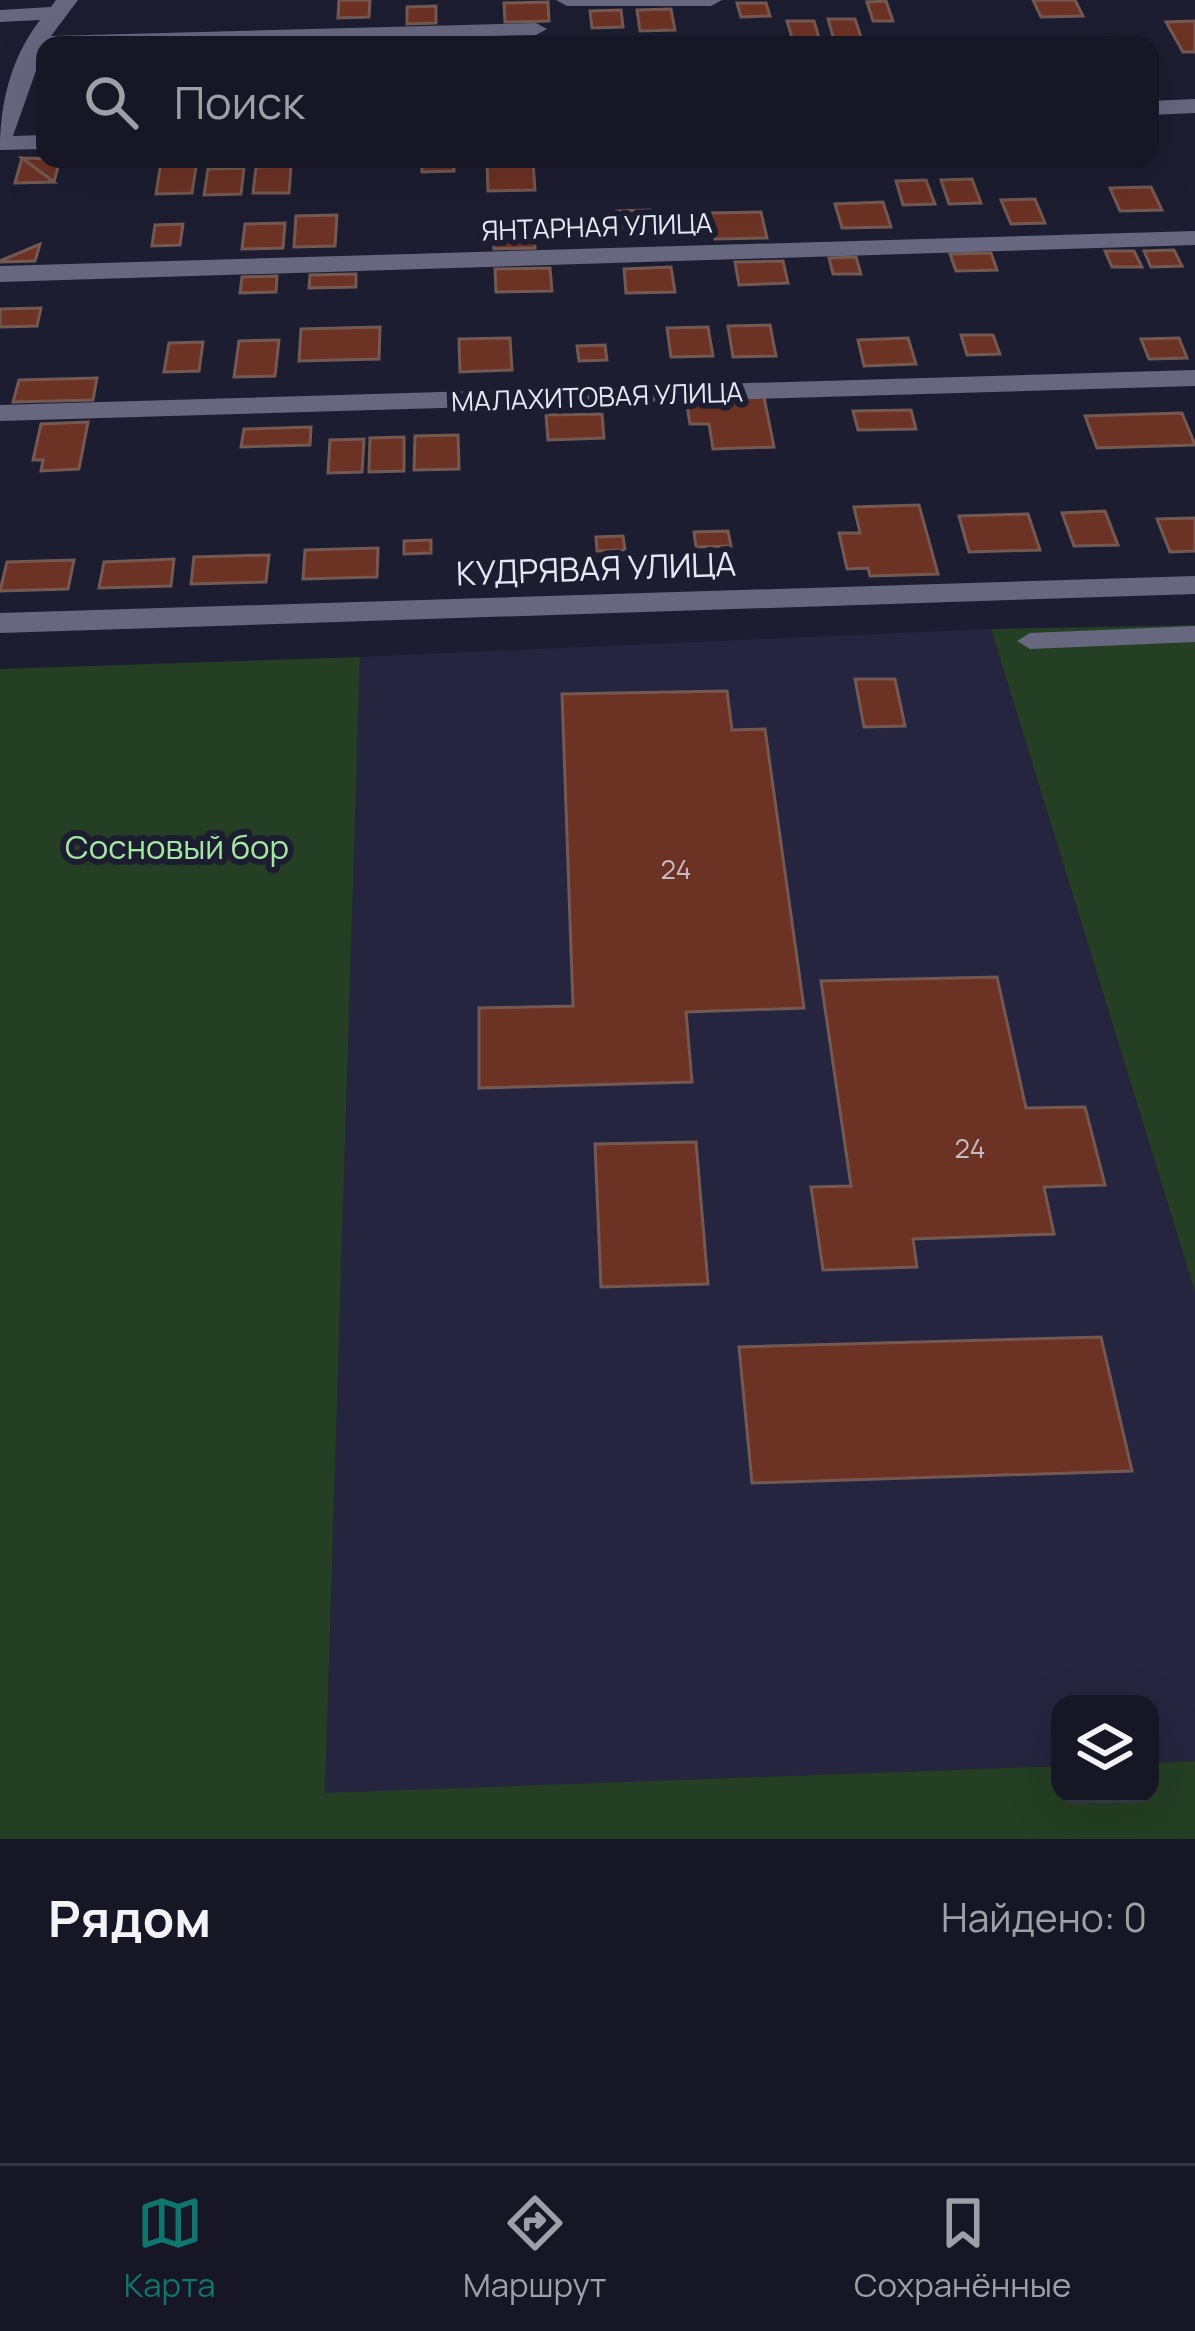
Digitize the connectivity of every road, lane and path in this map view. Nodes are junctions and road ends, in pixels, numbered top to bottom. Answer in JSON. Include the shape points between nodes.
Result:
{"nodes":[{"id":1,"x":567,"y":0,"type":"edge"},
{"id":2,"x":711,"y":0,"type":"edge"},
{"id":3,"x":62,"y":6,"type":"edge"},
{"id":4,"x":0,"y":16,"type":"edge"},
{"id":5,"x":536,"y":29,"type":"dead end"},
{"id":6,"x":39,"y":36,"type":"edge"},
{"id":7,"x":285,"y":36,"type":"edge"},
{"id":8,"x":36,"y":40,"type":"edge"},
{"id":9,"x":34,"y":43,"type":"joint"},
{"id":10,"x":1195,"y":106,"type":"edge"},
{"id":11,"x":1159,"y":107,"type":"edge"},
{"id":12,"x":0,"y":142,"type":"edge"},
{"id":13,"x":36,"y":142,"type":"edge"},
{"id":14,"x":1195,"y":238,"type":"edge"},
{"id":15,"x":0,"y":274,"type":"edge"},
{"id":16,"x":1195,"y":378,"type":"edge"},
{"id":17,"x":0,"y":413,"type":"edge"},
{"id":18,"x":1195,"y":585,"type":"edge"},
{"id":19,"x":0,"y":623,"type":"edge"},
{"id":20,"x":1195,"y":634,"type":"edge"},
{"id":21,"x":1030,"y":641,"type":"dead end"}],
"edges":[{"from":1,"to":2,"type":"street"},
{"from":3,"to":4,"type":"street"},
{"from":3,"to":6,"type":"street"},
{"from":5,"to":7,"type":"street"},
{"from":8,"to":9,"type":"street"},
{"from":9,"to":12,"type":"street"},
{"from":10,"to":11,"type":"street"},
{"from":12,"to":13,"type":"street"},
{"from":14,"to":15,"type":"street","name":"ЯНТАРНАЯ УЛИЦА"},
{"from":16,"to":17,"type":"street","name":"МАЛАХИТОВАЯ УЛИЦА"},
{"from":18,"to":19,"type":"street","name":"КУДРЯВАЯ УЛИЦА"},
{"from":20,"to":21,"type":"lane"}]}
